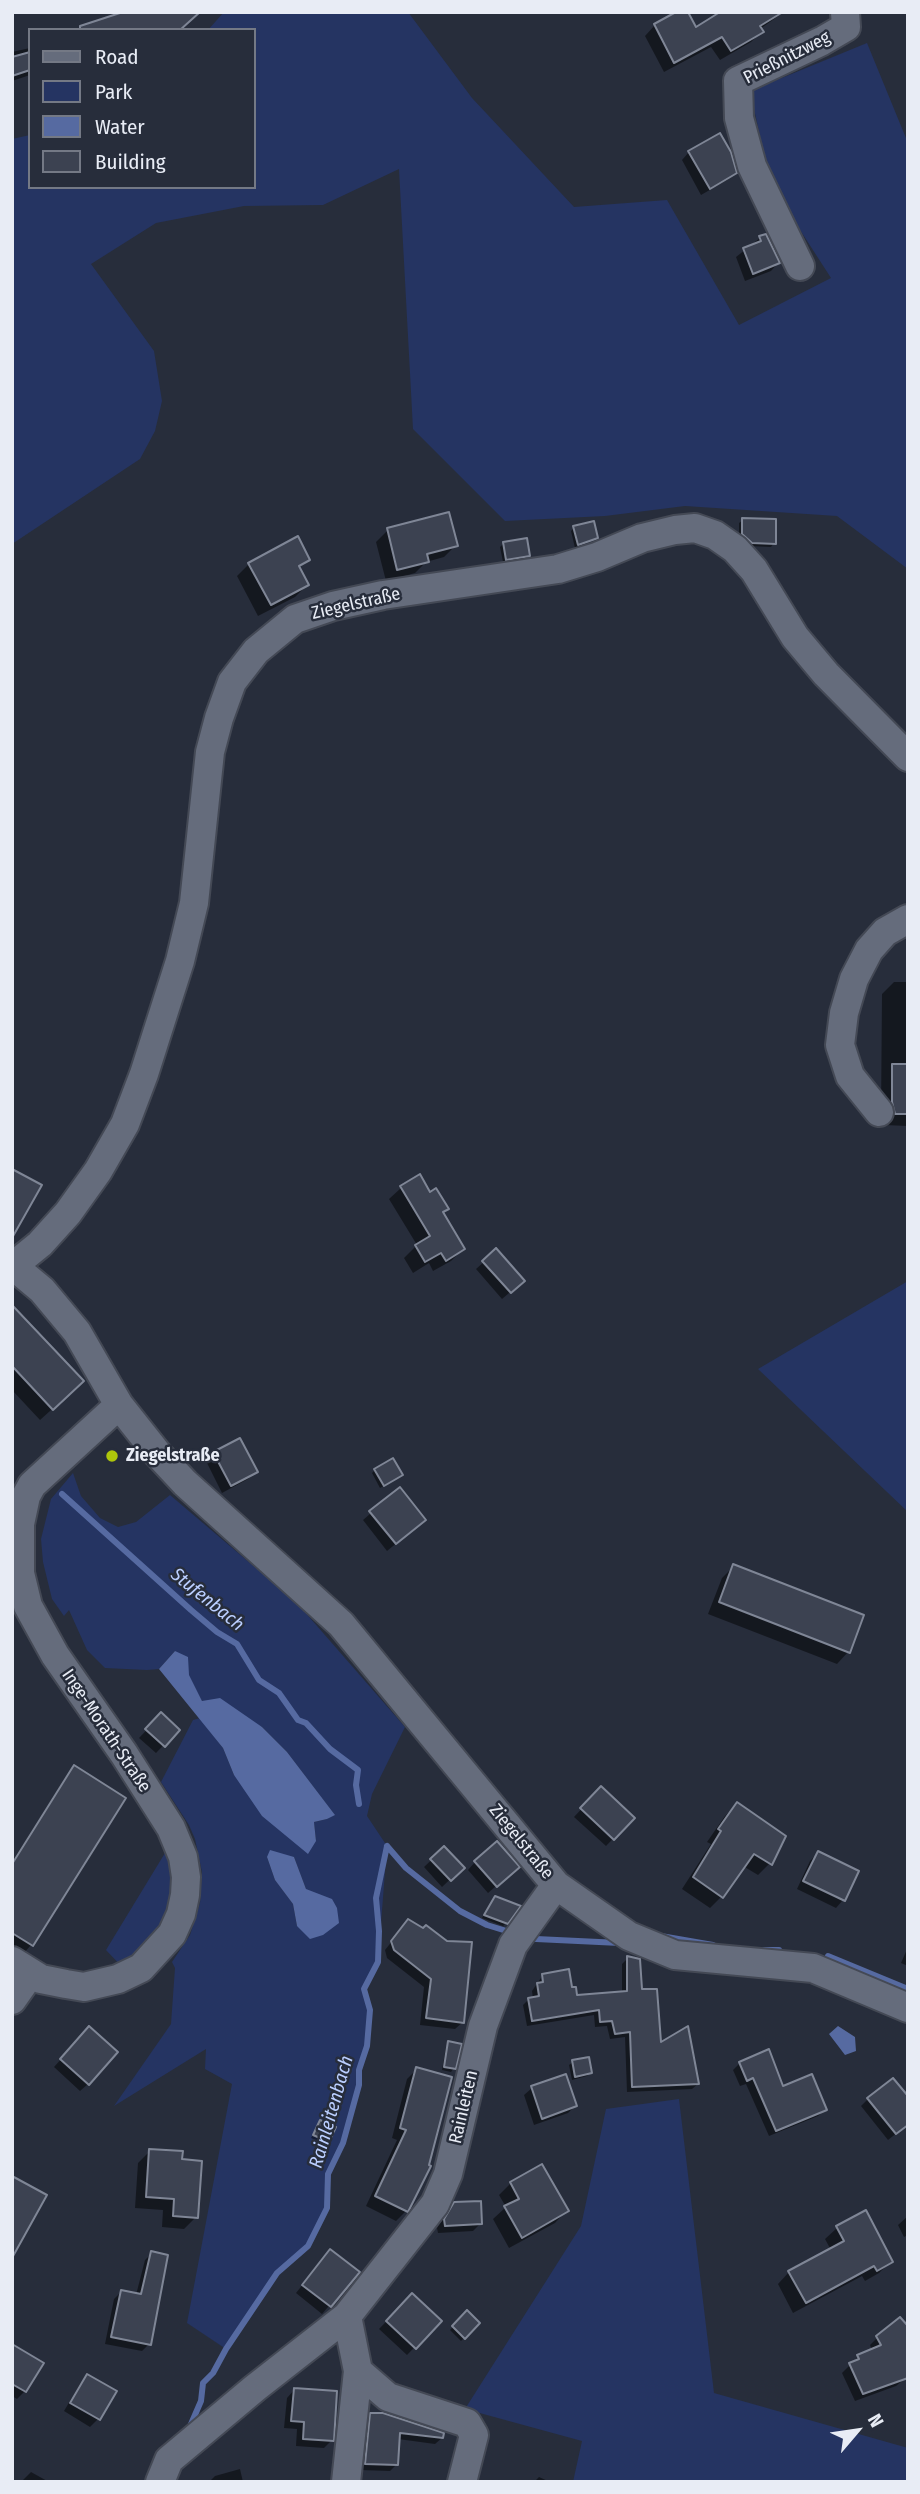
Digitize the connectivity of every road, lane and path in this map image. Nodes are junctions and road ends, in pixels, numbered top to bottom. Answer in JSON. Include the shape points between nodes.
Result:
{"nodes":[{"id":1,"x":845,"y":12,"type":"edge"},
{"id":2,"x":800,"y":266,"type":"dead end"},
{"id":3,"x":908,"y":757,"type":"edge"},
{"id":4,"x":908,"y":919,"type":"edge"},
{"id":5,"x":879,"y":1112,"type":"dead end"},
{"id":6,"x":13,"y":1265,"type":"edge"},
{"id":7,"x":119,"y":1405,"type":"junction"},
{"id":8,"x":556,"y":1885,"type":"junction"},
{"id":9,"x":21,"y":1967,"type":"edge"},
{"id":10,"x":12,"y":2000,"type":"edge"},
{"id":11,"x":908,"y":2008,"type":"edge"},
{"id":12,"x":347,"y":2316,"type":"junction"},
{"id":13,"x":358,"y":2371,"type":"junction"},
{"id":14,"x":160,"y":2482,"type":"edge"},
{"id":15,"x":346,"y":2482,"type":"edge"},
{"id":16,"x":462,"y":2482,"type":"edge"}],
"edges":[{"from":1,"to":2,"type":"street","name":"Prießnitzweg","via":[[846,27],[737,81],[739,118],[752,166]]},
{"from":3,"to":6,"type":"street","name":"Ziegelstraße","via":[[795,637],[754,570],[735,549],[695,528],[642,538],[558,569],[383,596],[295,619],[256,650],[232,682],[223,706],[211,752],[194,903],[180,961],[124,1124],[68,1213]]},
{"from":4,"to":5,"type":"street","via":[[886,932],[869,950],[854,979],[839,1045],[850,1076]]},
{"from":6,"to":7,"type":"street","name":"Ziegelstraße","via":[[42,1290],[77,1332]]},
{"from":7,"to":8,"type":"street","name":"Ziegelstraße","via":[[185,1483],[341,1624]]},
{"from":7,"to":9,"type":"street","name":"Inge-Morath-Straße","via":[[32,1485],[20,1524],[20,1573],[28,1606],[48,1644],[171,1828],[183,1857],[185,1895],[172,1934],[130,1975],[85,1987],[51,1982]]},
{"from":8,"to":11,"type":"street","name":"Ziegelstraße","via":[[629,1936],[675,1955],[813,1968]]},
{"from":8,"to":12,"type":"street","name":"Rainleiten","via":[[513,1945],[483,2026],[448,2174],[435,2204]]},
{"from":9,"to":10,"type":"street","name":"Inge-Morath-Straße"},
{"from":12,"to":13,"type":"street"},
{"from":12,"to":14,"type":"street","name":"Rainleiten","via":[[169,2460]]},
{"from":13,"to":15,"type":"street"},
{"from":13,"to":16,"type":"street","via":[[388,2397],[467,2423],[474,2435]]}]}
